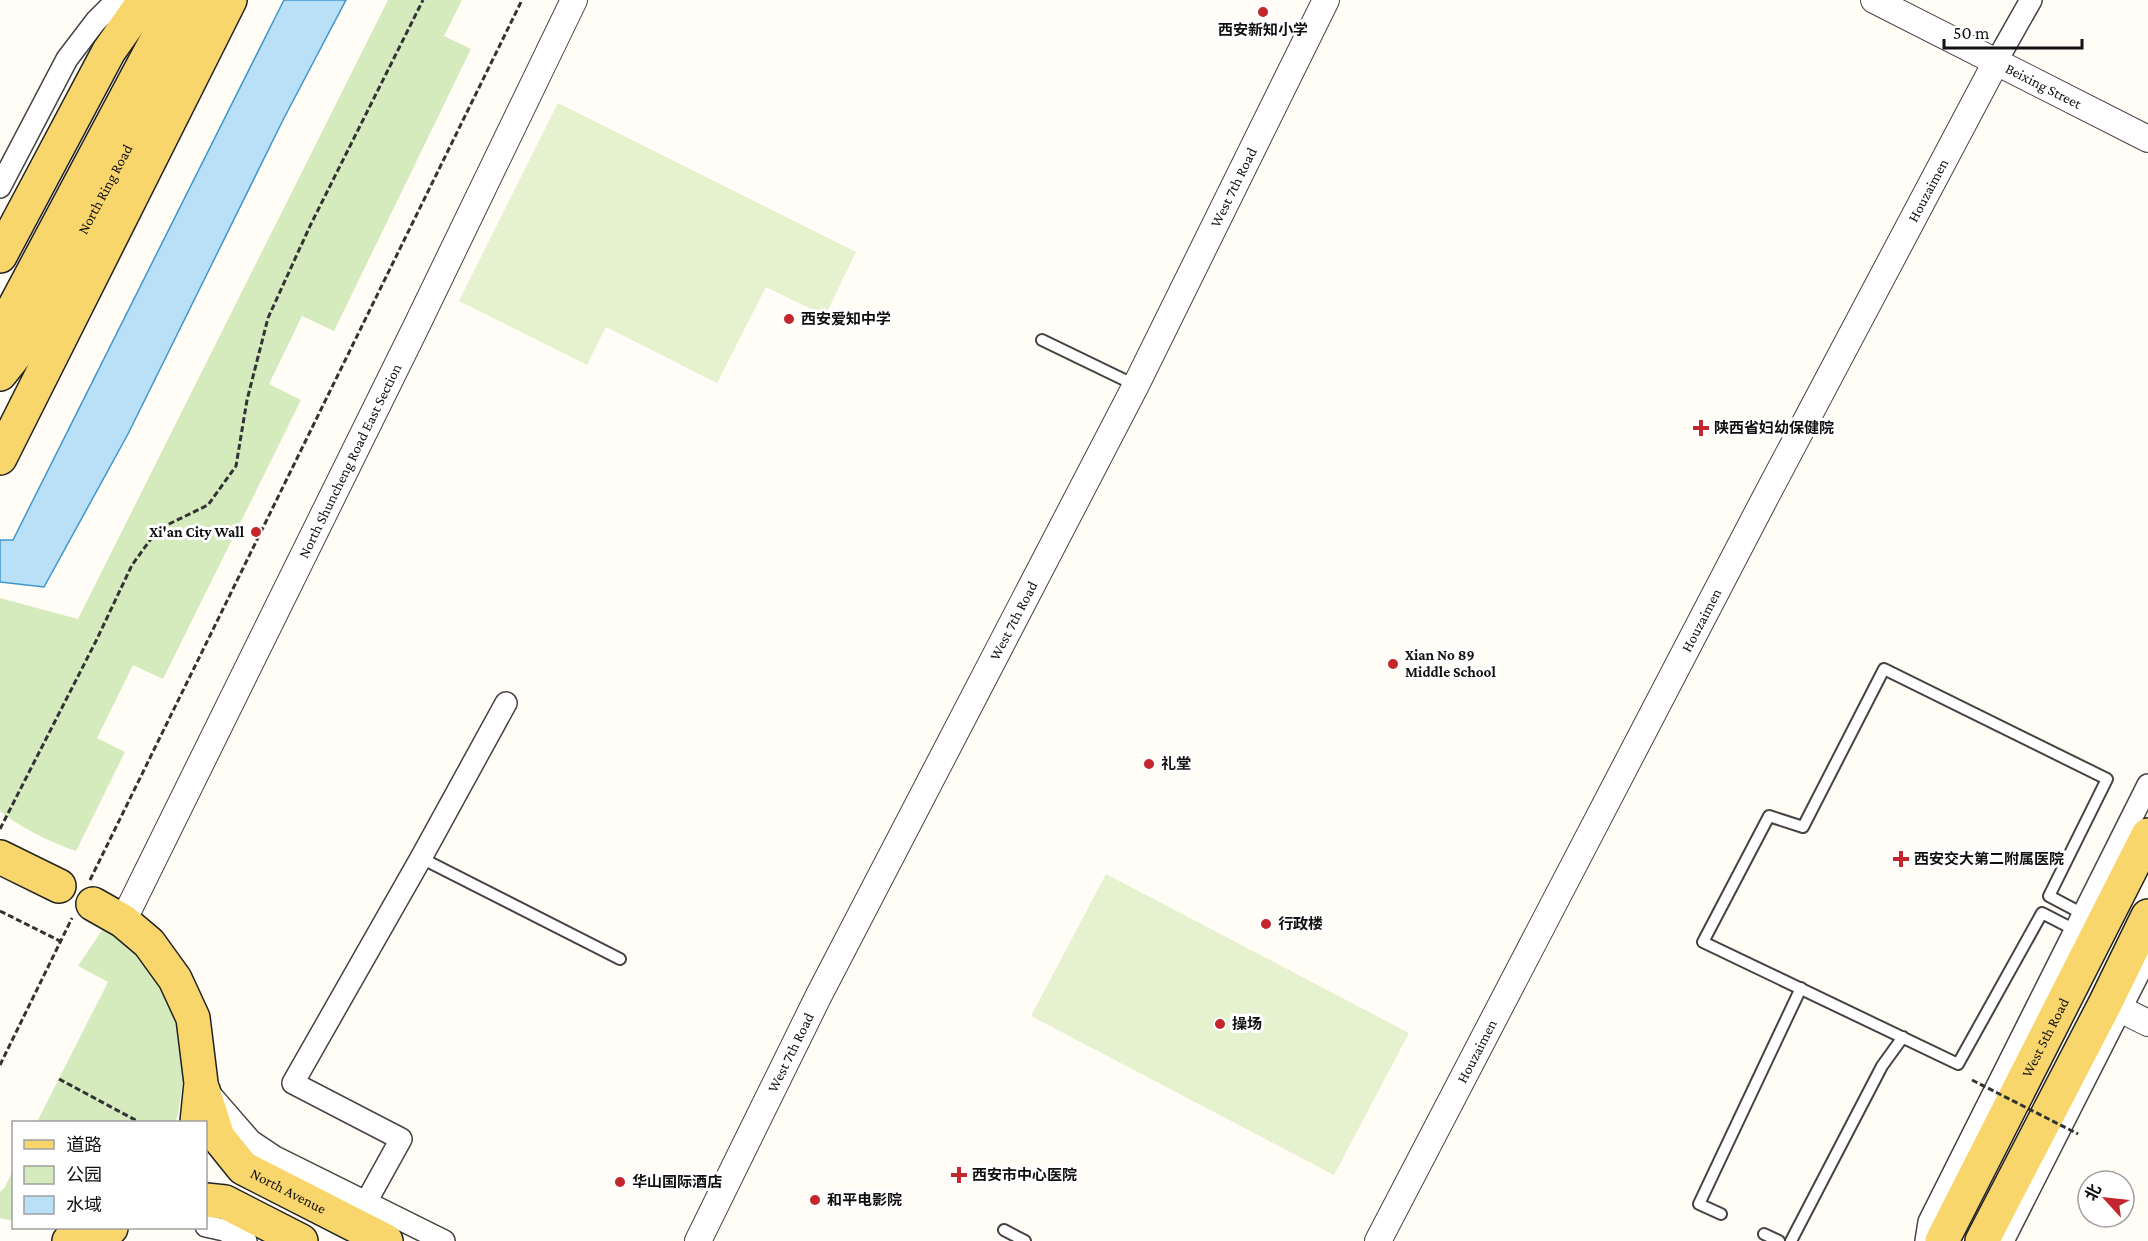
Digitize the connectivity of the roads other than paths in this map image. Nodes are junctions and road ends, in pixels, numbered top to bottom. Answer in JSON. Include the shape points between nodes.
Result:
{"nodes":[{"id":1,"x":117,"y":0,"type":"edge"},
{"id":2,"x":146,"y":0,"type":"edge"},
{"id":3,"x":178,"y":0,"type":"edge"},
{"id":4,"x":206,"y":0,"type":"edge"},
{"id":5,"x":230,"y":0,"type":"edge"},
{"id":6,"x":574,"y":0,"type":"edge"},
{"id":7,"x":1326,"y":0,"type":"edge"},
{"id":8,"x":1874,"y":0,"type":"edge"},
{"id":9,"x":2031,"y":0,"type":"edge"},
{"id":10,"x":1996,"y":62,"type":"junction"},
{"id":11,"x":2148,"y":139,"type":"edge"},
{"id":12,"x":0,"y":188,"type":"edge"},
{"id":13,"x":0,"y":256,"type":"edge"},
{"id":14,"x":0,"y":334,"type":"edge"},
{"id":15,"x":1042,"y":340,"type":"dead end"},
{"id":16,"x":0,"y":374,"type":"edge"},
{"id":17,"x":1136,"y":385,"type":"junction"},
{"id":18,"x":1,"y":457,"type":"edge"},
{"id":19,"x":506,"y":703,"type":"dead end"},
{"id":20,"x":2148,"y":785,"type":"edge"},
{"id":21,"x":2148,"y":835,"type":"edge"},
{"id":22,"x":0,"y":857,"type":"edge"},
{"id":23,"x":421,"y":858,"type":"junction"},
{"id":24,"x":2148,"y":916,"type":"edge"},
{"id":25,"x":123,"y":921,"type":"junction"},
{"id":26,"x":2079,"y":922,"type":"junction"},
{"id":27,"x":2148,"y":955,"type":"edge"},
{"id":28,"x":620,"y":959,"type":"dead end"},
{"id":29,"x":1801,"y":988,"type":"junction"},
{"id":30,"x":2113,"y":1006,"type":"junction"},
{"id":31,"x":2148,"y":1023,"type":"edge"},
{"id":32,"x":1903,"y":1037,"type":"junction"},
{"id":33,"x":201,"y":1083,"type":"junction"},
{"id":34,"x":197,"y":1121,"type":"edge"},
{"id":35,"x":207,"y":1200,"type":"edge"},
{"id":36,"x":360,"y":1213,"type":"junction"},
{"id":37,"x":1721,"y":1214,"type":"dead end"},
{"id":38,"x":207,"y":1226,"type":"edge"},
{"id":39,"x":107,"y":1229,"type":"edge"},
{"id":40,"x":1004,"y":1230,"type":"dead end"},
{"id":41,"x":1764,"y":1234,"type":"dead end"},
{"id":42,"x":69,"y":1241,"type":"edge"},
{"id":43,"x":246,"y":1241,"type":"edge"},
{"id":44,"x":301,"y":1241,"type":"edge"},
{"id":45,"x":386,"y":1241,"type":"edge"},
{"id":46,"x":444,"y":1241,"type":"edge"},
{"id":47,"x":698,"y":1241,"type":"edge"},
{"id":48,"x":1025,"y":1241,"type":"edge"},
{"id":49,"x":1378,"y":1241,"type":"edge"},
{"id":50,"x":1779,"y":1241,"type":"edge"},
{"id":51,"x":1791,"y":1241,"type":"edge"},
{"id":52,"x":1926,"y":1241,"type":"edge"},
{"id":53,"x":1942,"y":1241,"type":"edge"},
{"id":54,"x":1982,"y":1241,"type":"edge"},
{"id":55,"x":2003,"y":1241,"type":"edge"}],
"edges":[{"from":1,"to":12,"type":"street","via":[[67,59]]},
{"from":2,"to":13,"type":"main road","via":[[109,51]]},
{"from":3,"to":14,"type":"main road","name":"North Ring Road"},
{"from":4,"to":16,"type":"main road","name":"North Ring Road","via":[[20,349]]},
{"from":5,"to":18,"type":"main road"},
{"from":6,"to":25,"type":"street","name":"North Shuncheng Road East Section"},
{"from":7,"to":17,"type":"street","name":"West 7th Road"},
{"from":8,"to":10,"type":"street","name":"Beixing Street"},
{"from":9,"to":10,"type":"street","name":"Houzaimen"},
{"from":10,"to":11,"type":"street","name":"Beixing Street"},
{"from":10,"to":49,"type":"street","name":"Houzaimen"},
{"from":15,"to":17,"type":"lane"},
{"from":17,"to":47,"type":"street","name":"West 7th Road","via":[[819,995]]},
{"from":19,"to":23,"type":"street"},
{"from":20,"to":26,"type":"street"},
{"from":21,"to":53,"type":"main road","name":"West 5th Road"},
{"from":22,"to":25,"type":"main road","name":"North Avenue"},
{"from":23,"to":28,"type":"lane"},
{"from":23,"to":36,"type":"street","via":[[293,1083],[401,1139]]},
{"from":24,"to":30,"type":"main road"},
{"from":25,"to":33,"type":"main road","name":"North Avenue","via":[[149,943],[175,979],[193,1018]]},
{"from":26,"to":29,"type":"lane","via":[[2049,896],[2107,779],[1884,669],[1803,827],[1768,816],[1703,942]]},
{"from":26,"to":32,"type":"lane","via":[[2042,913],[1958,1064]]},
{"from":26,"to":52,"type":"street","via":[[1929,1222]]},
{"from":27,"to":30,"type":"street"},
{"from":29,"to":32,"type":"lane"},
{"from":29,"to":37,"type":"lane","via":[[1699,1204]]},
{"from":30,"to":31,"type":"street"},
{"from":30,"to":54,"type":"main road"},
{"from":30,"to":55,"type":"street"},
{"from":32,"to":51,"type":"lane","via":[[1882,1066]]},
{"from":33,"to":34,"type":"main road","name":"North Avenue"},
{"from":33,"to":36,"type":"main road","name":"North Avenue","via":[[218,1137],[243,1168]]},
{"from":35,"to":44,"type":"main road","via":[[225,1202]]},
{"from":36,"to":45,"type":"main road","name":"North Avenue"},
{"from":36,"to":46,"type":"street"},
{"from":38,"to":43,"type":"street"},
{"from":39,"to":42,"type":"main road","via":[[83,1240]]},
{"from":40,"to":48,"type":"lane"},
{"from":41,"to":50,"type":"lane"}]}
